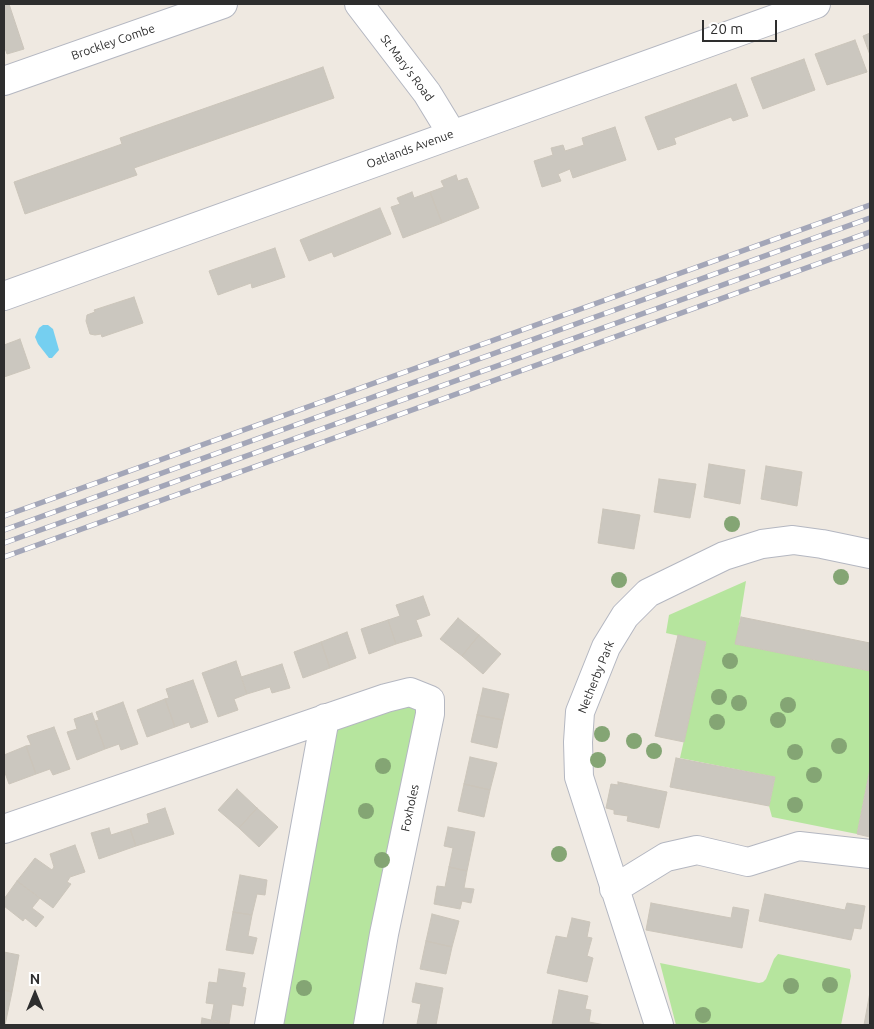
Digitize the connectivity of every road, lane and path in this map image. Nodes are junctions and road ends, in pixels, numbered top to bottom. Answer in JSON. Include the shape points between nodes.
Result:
{"nodes":[{"id":1,"x":223,"y":4,"type":"edge"},
{"id":2,"x":359,"y":4,"type":"edge"},
{"id":3,"x":816,"y":4,"type":"edge"},
{"id":4,"x":4,"y":81,"type":"edge"},
{"id":5,"x":452,"y":134,"type":"junction"},
{"id":6,"x":4,"y":296,"type":"edge"},
{"id":7,"x":870,"y":554,"type":"edge"},
{"id":8,"x":325,"y":718,"type":"junction"},
{"id":9,"x":4,"y":829,"type":"edge"},
{"id":10,"x":870,"y":854,"type":"edge"},
{"id":11,"x":614,"y":889,"type":"junction"},
{"id":12,"x":269,"y":1025,"type":"edge"},
{"id":13,"x":368,"y":1025,"type":"edge"},
{"id":14,"x":658,"y":1025,"type":"edge"}],
"edges":[{"from":1,"to":4,"type":"street","name":"Brockley Combe"},
{"from":2,"to":5,"type":"street","name":"St Mary's Road","via":[[427,93]]},
{"from":3,"to":5,"type":"street","name":"Oatlands Avenue"},
{"from":5,"to":6,"type":"street","name":"Oatlands Avenue"},
{"from":7,"to":11,"type":"street","name":"Netherby Park","via":[[793,540],[762,544],[724,556],[648,593],[626,616],[606,647],[580,712],[578,742],[578,777]]},
{"from":8,"to":9,"type":"street","name":"Foxholes"},
{"from":8,"to":12,"type":"street"},
{"from":8,"to":13,"type":"street","name":"Foxholes","via":[[410,692],[430,700],[430,714]]},
{"from":10,"to":11,"type":"street","via":[[799,846],[748,862],[697,850],[666,857]]},
{"from":11,"to":14,"type":"street","name":"Netherby Park"}]}
